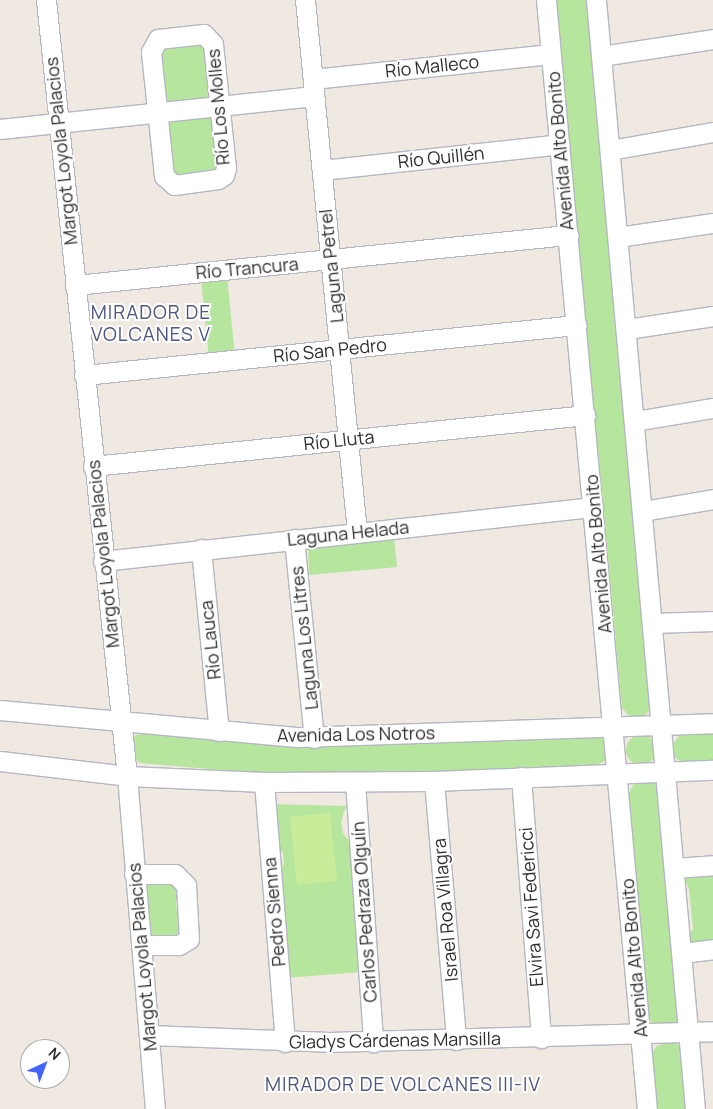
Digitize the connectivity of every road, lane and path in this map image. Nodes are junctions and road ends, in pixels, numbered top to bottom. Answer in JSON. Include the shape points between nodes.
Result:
{"nodes":[{"id":1,"x":46,"y":0,"type":"edge"},
{"id":2,"x":305,"y":0,"type":"edge"},
{"id":3,"x":546,"y":0,"type":"edge"},
{"id":4,"x":596,"y":0,"type":"edge"},
{"id":5,"x":713,"y":39,"type":"edge"},
{"id":6,"x":551,"y":54,"type":"junction"},
{"id":7,"x":601,"y":56,"type":"junction"},
{"id":8,"x":314,"y":87,"type":"junction"},
{"id":9,"x":220,"y":105,"type":"junction"},
{"id":10,"x":157,"y":112,"type":"junction"},
{"id":11,"x":59,"y":123,"type":"junction"},
{"id":12,"x":0,"y":129,"type":"edge"},
{"id":13,"x":713,"y":132,"type":"edge"},
{"id":14,"x":560,"y":144,"type":"junction"},
{"id":15,"x":610,"y":150,"type":"junction"},
{"id":16,"x":322,"y":170,"type":"junction"},
{"id":17,"x":713,"y":223,"type":"edge"},
{"id":18,"x":568,"y":235,"type":"junction"},
{"id":19,"x":618,"y":237,"type":"junction"},
{"id":20,"x":330,"y":260,"type":"junction"},
{"id":21,"x":75,"y":285,"type":"junction"},
{"id":22,"x":713,"y":316,"type":"edge"},
{"id":23,"x":576,"y":325,"type":"junction"},
{"id":24,"x":627,"y":329,"type":"junction"},
{"id":25,"x":339,"y":349,"type":"junction"},
{"id":26,"x":84,"y":375,"type":"junction"},
{"id":27,"x":713,"y":408,"type":"edge"},
{"id":28,"x":585,"y":415,"type":"junction"},
{"id":29,"x":635,"y":421,"type":"junction"},
{"id":30,"x":348,"y":439,"type":"junction"},
{"id":31,"x":94,"y":466,"type":"junction"},
{"id":32,"x":713,"y":499,"type":"edge"},
{"id":33,"x":593,"y":507,"type":"junction"},
{"id":34,"x":643,"y":511,"type":"junction"},
{"id":35,"x":357,"y":532,"type":"junction"},
{"id":36,"x":294,"y":539,"type":"junction"},
{"id":37,"x":201,"y":549,"type":"junction"},
{"id":38,"x":103,"y":561,"type":"junction"},
{"id":39,"x":713,"y":621,"type":"edge"},
{"id":40,"x":653,"y":623,"type":"junction"},
{"id":41,"x":0,"y":710,"type":"edge"},
{"id":42,"x":121,"y":723,"type":"junction"},
{"id":43,"x":713,"y":723,"type":"edge"},
{"id":44,"x":663,"y":724,"type":"junction"},
{"id":45,"x":614,"y":726,"type":"junction"},
{"id":46,"x":219,"y":731,"type":"junction"},
{"id":47,"x":314,"y":738,"type":"junction"},
{"id":48,"x":0,"y":761,"type":"edge"},
{"id":49,"x":713,"y":770,"type":"edge"},
{"id":50,"x":666,"y":772,"type":"junction"},
{"id":51,"x":619,"y":775,"type":"junction"},
{"id":52,"x":127,"y":776,"type":"junction"},
{"id":53,"x":521,"y":777,"type":"junction"},
{"id":54,"x":434,"y":781,"type":"junction"},
{"id":55,"x":264,"y":782,"type":"junction"},
{"id":56,"x":355,"y":782,"type":"junction"},
{"id":57,"x":713,"y":865,"type":"edge"},
{"id":58,"x":674,"y":868,"type":"junction"},
{"id":59,"x":134,"y":874,"type":"junction"},
{"id":60,"x":141,"y":946,"type":"junction"},
{"id":61,"x":713,"y":949,"type":"edge"},
{"id":62,"x":682,"y":953,"type":"junction"},
{"id":63,"x":713,"y":1031,"type":"edge"},
{"id":64,"x":688,"y":1033,"type":"junction"},
{"id":65,"x":150,"y":1035,"type":"junction"},
{"id":66,"x":641,"y":1035,"type":"junction"},
{"id":67,"x":541,"y":1038,"type":"junction"},
{"id":68,"x":456,"y":1040,"type":"junction"},
{"id":69,"x":285,"y":1042,"type":"junction"},
{"id":70,"x":373,"y":1042,"type":"junction"},
{"id":71,"x":155,"y":1109,"type":"edge"},
{"id":72,"x":647,"y":1109,"type":"edge"},
{"id":73,"x":695,"y":1109,"type":"edge"}],
"edges":[{"from":1,"to":11,"type":"street","name":"Margot Loyola Palacios"},
{"from":2,"to":8,"type":"street","name":"Laguna Petrel"},
{"from":3,"to":6,"type":"street","name":"Avenida Alto Bonito"},
{"from":4,"to":7,"type":"street"},
{"from":5,"to":7,"type":"street"},
{"from":6,"to":8,"type":"street","name":"Río Malleco"},
{"from":6,"to":14,"type":"street","name":"Avenida Alto Bonito"},
{"from":7,"to":15,"type":"street"},
{"from":8,"to":9,"type":"street","name":"Río Malleco"},
{"from":8,"to":16,"type":"street","name":"Laguna Petrel"},
{"from":9,"to":10,"type":"street","name":"Río Malleco"},
{"from":9,"to":10,"type":"street","name":"Río Los Molles","via":[[213,44],[204,34],[158,39],[152,46]]},
{"from":9,"to":10,"type":"street","name":"Río Los Molles","via":[[224,175],[218,179],[174,185],[164,176]]},
{"from":10,"to":11,"type":"street","name":"Río Malleco"},
{"from":11,"to":12,"type":"street","name":"Río Malleco"},
{"from":11,"to":21,"type":"street","name":"Margot Loyola Palacios"},
{"from":13,"to":15,"type":"street"},
{"from":14,"to":16,"type":"street","name":"Río Quillén"},
{"from":14,"to":18,"type":"street","name":"Avenida Alto Bonito"},
{"from":15,"to":19,"type":"street"},
{"from":16,"to":20,"type":"street","name":"Laguna Petrel"},
{"from":17,"to":19,"type":"street"},
{"from":18,"to":20,"type":"street","name":"Río Trancura"},
{"from":18,"to":23,"type":"street","name":"Avenida Alto Bonito"},
{"from":19,"to":24,"type":"street"},
{"from":20,"to":21,"type":"street","name":"Río Trancura"},
{"from":20,"to":25,"type":"street","name":"Laguna Petrel"},
{"from":21,"to":26,"type":"street","name":"Margot Loyola Palacios"},
{"from":22,"to":24,"type":"street"},
{"from":23,"to":25,"type":"street","name":"Río San Pedro"},
{"from":23,"to":28,"type":"street","name":"Avenida Alto Bonito"},
{"from":24,"to":29,"type":"street"},
{"from":25,"to":26,"type":"street","name":"Río San Pedro"},
{"from":25,"to":30,"type":"street","name":"Laguna Petrel"},
{"from":26,"to":31,"type":"street","name":"Margot Loyola Palacios"},
{"from":27,"to":29,"type":"street"},
{"from":28,"to":30,"type":"street","name":"Río Lluta"},
{"from":28,"to":33,"type":"street","name":"Avenida Alto Bonito"},
{"from":29,"to":34,"type":"street"},
{"from":30,"to":31,"type":"street","name":"Río Lluta"},
{"from":30,"to":35,"type":"street","name":"Laguna Petrel"},
{"from":31,"to":38,"type":"street","name":"Margot Loyola Palacios"},
{"from":32,"to":34,"type":"street"},
{"from":33,"to":35,"type":"street","name":"Laguna Helada"},
{"from":33,"to":45,"type":"street","name":"Avenida Alto Bonito"},
{"from":34,"to":40,"type":"street"},
{"from":35,"to":36,"type":"street","name":"Laguna Helada"},
{"from":36,"to":37,"type":"street","name":"Laguna Helada"},
{"from":36,"to":47,"type":"street","name":"Laguna Los Litres"},
{"from":37,"to":38,"type":"street","name":"Laguna Helada"},
{"from":37,"to":46,"type":"street","name":"Río Lauca"},
{"from":38,"to":42,"type":"street","name":"Margot Loyola Palacios"},
{"from":39,"to":40,"type":"street"},
{"from":40,"to":44,"type":"street"},
{"from":41,"to":42,"type":"street","name":"Avenida Los Notros"},
{"from":42,"to":46,"type":"street","name":"Avenida Los Notros"},
{"from":42,"to":52,"type":"street","name":"Margot Loyola Palacios"},
{"from":43,"to":44,"type":"street","name":"Avenida Los Notros"},
{"from":44,"to":45,"type":"street","name":"Avenida Los Notros"},
{"from":44,"to":50,"type":"street"},
{"from":45,"to":47,"type":"street","name":"Avenida Los Notros"},
{"from":45,"to":51,"type":"street","name":"Avenida Alto Bonito"},
{"from":46,"to":47,"type":"street","name":"Avenida Los Notros"},
{"from":48,"to":52,"type":"street"},
{"from":49,"to":50,"type":"street"},
{"from":50,"to":51,"type":"street"},
{"from":50,"to":58,"type":"street"},
{"from":51,"to":53,"type":"street"},
{"from":51,"to":66,"type":"street","name":"Avenida Alto Bonito"},
{"from":52,"to":55,"type":"street"},
{"from":52,"to":59,"type":"street","name":"Margot Loyola Palacios"},
{"from":53,"to":54,"type":"street"},
{"from":53,"to":67,"type":"street","name":"Elvira Savi Federicci"},
{"from":54,"to":56,"type":"street"},
{"from":54,"to":68,"type":"street","name":"Israel Roa Villagra"},
{"from":55,"to":56,"type":"street"},
{"from":55,"to":69,"type":"street","name":"Pedro Sienna"},
{"from":56,"to":70,"type":"street","name":"Carlos Pedraza Olguín"},
{"from":57,"to":58,"type":"street"},
{"from":58,"to":62,"type":"street"},
{"from":59,"to":60,"type":"street","name":"Margot Loyola Palacios"},
{"from":59,"to":60,"type":"street","via":[[174,874],[186,885],[189,939],[179,945]]},
{"from":60,"to":65,"type":"street","name":"Margot Loyola Palacios"},
{"from":61,"to":62,"type":"street"},
{"from":62,"to":64,"type":"street"},
{"from":63,"to":64,"type":"street","name":"Gladys Cárdenas Mansilla"},
{"from":64,"to":66,"type":"street","name":"Gladys Cárdenas Mansilla"},
{"from":64,"to":73,"type":"street"},
{"from":65,"to":69,"type":"street","name":"Gladys Cárdenas Mansilla"},
{"from":65,"to":71,"type":"street","name":"Margot Loyola Palacios"},
{"from":66,"to":67,"type":"street","name":"Gladys Cárdenas Mansilla"},
{"from":66,"to":72,"type":"street","name":"Avenida Alto Bonito"},
{"from":67,"to":68,"type":"street","name":"Gladys Cárdenas Mansilla"},
{"from":68,"to":70,"type":"street","name":"Gladys Cárdenas Mansilla"},
{"from":69,"to":70,"type":"street","name":"Gladys Cárdenas Mansilla"}]}
